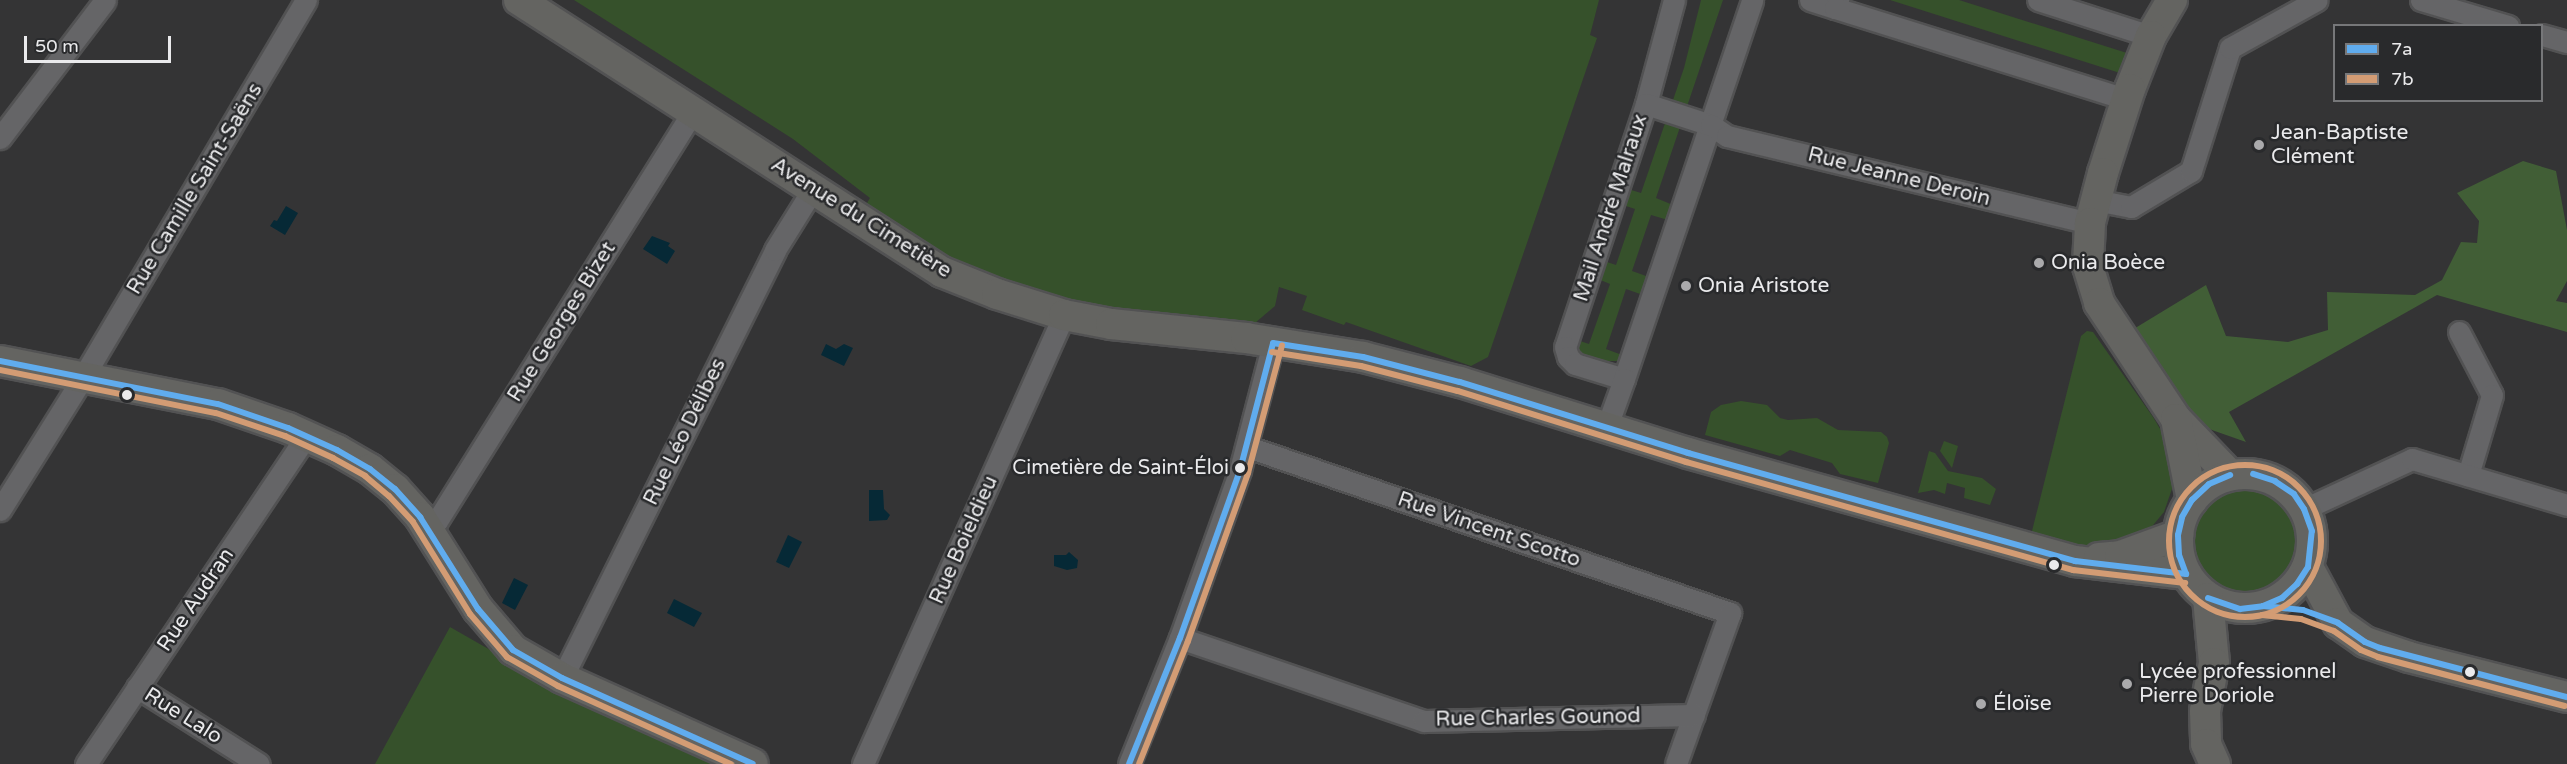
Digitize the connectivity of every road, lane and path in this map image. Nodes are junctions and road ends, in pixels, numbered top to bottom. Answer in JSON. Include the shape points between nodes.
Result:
{"nodes":[{"id":1,"x":105,"y":0,"type":"edge"},
{"id":2,"x":306,"y":0,"type":"edge"},
{"id":3,"x":519,"y":0,"type":"edge"},
{"id":4,"x":1674,"y":0,"type":"edge"},
{"id":5,"x":1752,"y":0,"type":"edge"},
{"id":6,"x":1810,"y":0,"type":"edge"},
{"id":7,"x":2038,"y":0,"type":"edge"},
{"id":8,"x":2172,"y":0,"type":"edge"},
{"id":9,"x":2317,"y":0,"type":"edge"},
{"id":10,"x":2421,"y":0,"type":"edge"},
{"id":11,"x":1837,"y":4,"type":"edge"},
{"id":12,"x":2501,"y":24,"type":"edge"},
{"id":13,"x":2151,"y":36,"type":"junction"},
{"id":14,"x":2543,"y":36,"type":"edge"},
{"id":15,"x":2567,"y":42,"type":"edge"},
{"id":16,"x":2128,"y":100,"type":"junction"},
{"id":17,"x":1646,"y":104,"type":"junction"},
{"id":18,"x":693,"y":111,"type":"junction"},
{"id":19,"x":1711,"y":125,"type":"junction"},
{"id":20,"x":0,"y":138,"type":"edge"},
{"id":21,"x":813,"y":189,"type":"junction"},
{"id":22,"x":2093,"y":211,"type":"junction"},
{"id":23,"x":1064,"y":315,"type":"junction"},
{"id":24,"x":2459,"y":332,"type":"dead end"},
{"id":25,"x":1273,"y":343,"type":"junction"},
{"id":26,"x":0,"y":361,"type":"edge"},
{"id":27,"x":83,"y":377,"type":"junction"},
{"id":28,"x":1624,"y":379,"type":"junction"},
{"id":29,"x":2176,"y":419,"type":"junction"},
{"id":30,"x":1607,"y":426,"type":"junction"},
{"id":31,"x":306,"y":436,"type":"junction"},
{"id":32,"x":1248,"y":447,"type":"junction"},
{"id":33,"x":2230,"y":475,"type":"junction"},
{"id":34,"x":2468,"y":475,"type":"junction"},
{"id":35,"x":2192,"y":500,"type":"junction"},
{"id":36,"x":2567,"y":505,"type":"edge"},
{"id":37,"x":2304,"y":509,"type":"junction"},
{"id":38,"x":0,"y":510,"type":"edge"},
{"id":39,"x":427,"y":528,"type":"junction"},
{"id":40,"x":2178,"y":535,"type":"junction"},
{"id":41,"x":2075,"y":561,"type":"junction"},
{"id":42,"x":2308,"y":567,"type":"junction"},
{"id":43,"x":2186,"y":574,"type":"junction"},
{"id":44,"x":2208,"y":598,"type":"junction"},
{"id":45,"x":2252,"y":608,"type":"junction"},
{"id":46,"x":2338,"y":623,"type":"junction"},
{"id":47,"x":1180,"y":638,"type":"junction"},
{"id":48,"x":2214,"y":663,"type":"junction"},
{"id":49,"x":562,"y":678,"type":"junction"},
{"id":50,"x":137,"y":687,"type":"junction"},
{"id":51,"x":2567,"y":697,"type":"edge"},
{"id":52,"x":1694,"y":715,"type":"junction"},
{"id":53,"x":86,"y":764,"type":"edge"},
{"id":54,"x":260,"y":764,"type":"edge"},
{"id":55,"x":753,"y":764,"type":"edge"},
{"id":56,"x":863,"y":764,"type":"edge"},
{"id":57,"x":1129,"y":764,"type":"edge"},
{"id":58,"x":1676,"y":764,"type":"edge"},
{"id":59,"x":2215,"y":764,"type":"edge"}],
"edges":[{"from":1,"to":20,"type":"street"},
{"from":2,"to":27,"type":"street","name":"Rue Camille Saint-Saëns"},
{"from":3,"to":18,"type":"street","name":"Avenue du Cimetière"},
{"from":4,"to":17,"type":"street","name":"Mail André Malraux"},
{"from":5,"to":19,"type":"street"},
{"from":6,"to":11,"type":"street"},
{"from":7,"to":13,"type":"street"},
{"from":8,"to":13,"type":"street"},
{"from":9,"to":22,"type":"street","name":"Rue Jeanne Deroin","via":[[2230,48],[2191,171],[2131,207]]},
{"from":10,"to":12,"type":"street"},
{"from":11,"to":16,"type":"street"},
{"from":13,"to":16,"type":"street"},
{"from":14,"to":15,"type":"street"},
{"from":16,"to":22,"type":"street"},
{"from":17,"to":19,"type":"street","name":"Rue Jeanne Deroin"},
{"from":17,"to":28,"type":"street","name":"Mail André Malraux","via":[[1565,347],[1575,364]]},
{"from":18,"to":21,"type":"street","name":"Avenue du Cimetière"},
{"from":18,"to":39,"type":"street","name":"Rue Georges Bizet","via":[[437,521]]},
{"from":19,"to":22,"type":"street","name":"Rue Jeanne Deroin","via":[[1727,136]]},
{"from":19,"to":28,"type":"street"},
{"from":21,"to":23,"type":"street","name":"Avenue du Cimetière","via":[[942,272]]},
{"from":21,"to":49,"type":"street","name":"Rue Léo Délibes","via":[[775,250]]},
{"from":22,"to":29,"type":"street","via":[[2088,266],[2099,303]]},
{"from":23,"to":25,"type":"street","name":"Avenue du Cimetière"},
{"from":23,"to":56,"type":"street","name":"Rue Boieldieu"},
{"from":24,"to":34,"type":"street","via":[[2492,395]]},
{"from":25,"to":30,"type":"street","name":"Avenue du Cimetière","via":[[1374,360]]},
{"from":25,"to":32,"type":"street"},
{"from":26,"to":27,"type":"street"},
{"from":27,"to":31,"type":"street","via":[[218,404]]},
{"from":27,"to":38,"type":"street","name":"Rue Camille Saint-Saëns"},
{"from":28,"to":30,"type":"street"},
{"from":29,"to":33,"type":"street"},
{"from":29,"to":35,"type":"street"},
{"from":30,"to":41,"type":"street","name":"Avenue du Cimetière","via":[[1688,453]]},
{"from":31,"to":39,"type":"street","via":[[370,469],[395,489]]},
{"from":31,"to":50,"type":"street","name":"Rue Audran"},
{"from":32,"to":47,"type":"street"},
{"from":32,"to":52,"type":"street","name":"Rue Vincent Scotto","via":[[1730,613]]},
{"from":33,"to":35,"type":"street","via":[[2209,484]]},
{"from":33,"to":37,"type":"street","via":[[2253,474],[2275,481],[2294,494]]},
{"from":34,"to":36,"type":"street"},
{"from":34,"to":37,"type":"street","via":[[2412,459]]},
{"from":35,"to":40,"type":"street"},
{"from":37,"to":42,"type":"street","via":[[2312,531]]},
{"from":39,"to":49,"type":"street","via":[[495,632],[513,650]]},
{"from":40,"to":41,"type":"street","name":"Avenue du Cimetière","via":[[2120,556]]},
{"from":40,"to":43,"type":"street","via":[[2179,555]]},
{"from":41,"to":43,"type":"street","name":"Avenue du Cimetière"},
{"from":42,"to":45,"type":"street","via":[[2282,598]]},
{"from":42,"to":46,"type":"street"},
{"from":43,"to":44,"type":"street"},
{"from":44,"to":45,"type":"street","via":[[2223,605]]},
{"from":44,"to":48,"type":"street"},
{"from":45,"to":46,"type":"street","via":[[2303,610]]},
{"from":45,"to":48,"type":"street"},
{"from":46,"to":51,"type":"street","via":[[2380,648]]},
{"from":47,"to":52,"type":"street","name":"Rue Charles Gounod","via":[[1424,721]]},
{"from":47,"to":57,"type":"street"},
{"from":48,"to":59,"type":"street","via":[[2205,711],[2205,744]]},
{"from":49,"to":55,"type":"street"},
{"from":50,"to":53,"type":"street","name":"Rue Audran"},
{"from":50,"to":54,"type":"street","name":"Rue Lalo"},
{"from":52,"to":58,"type":"street"}]}
